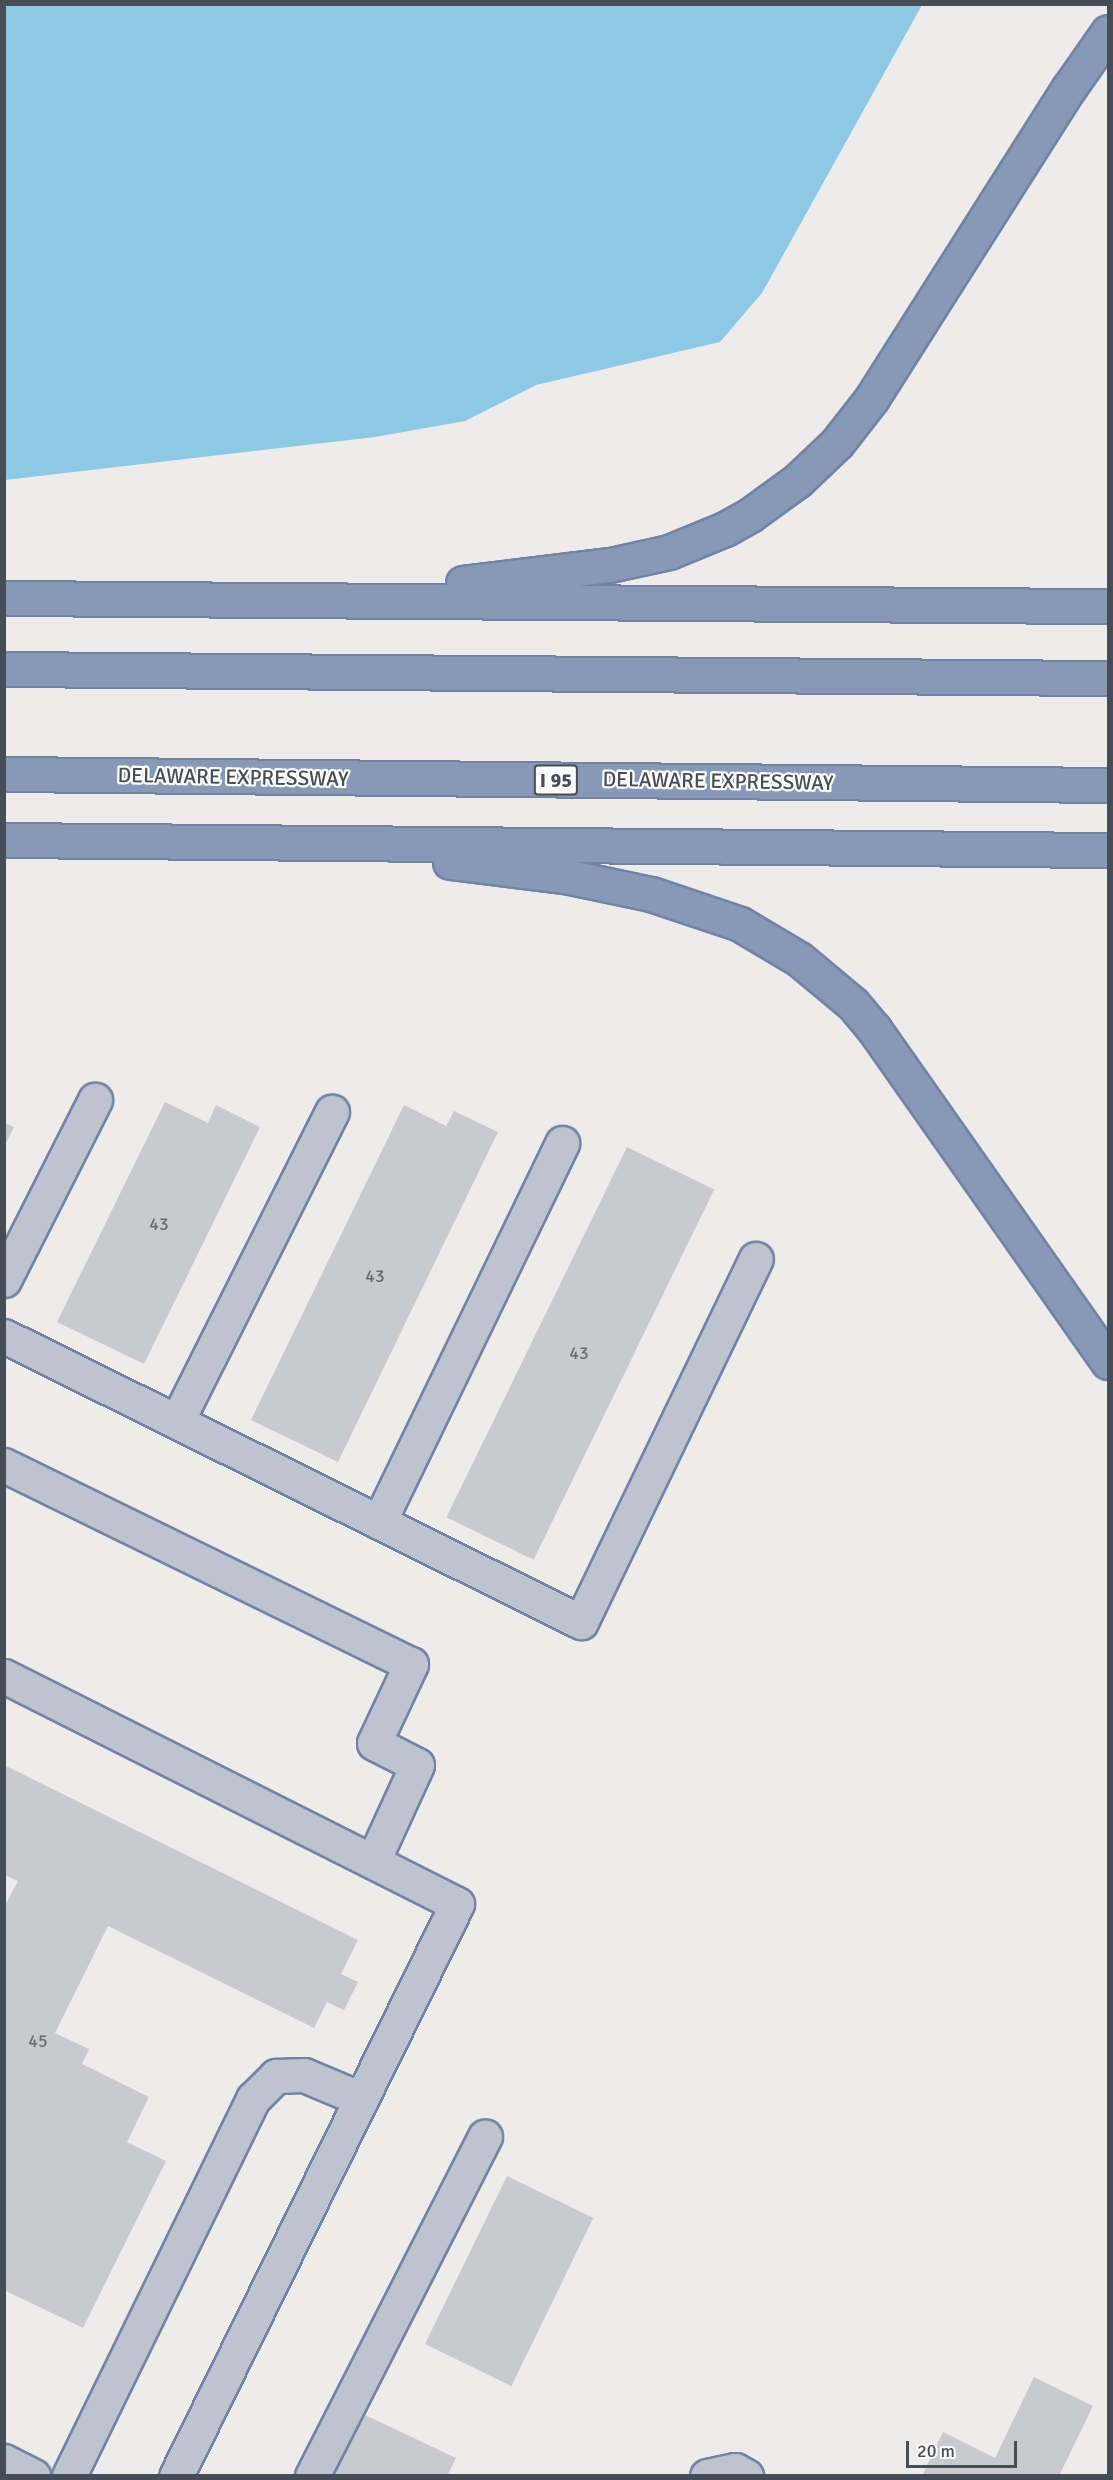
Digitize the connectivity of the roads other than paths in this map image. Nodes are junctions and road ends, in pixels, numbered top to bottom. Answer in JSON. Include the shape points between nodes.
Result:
{"nodes":[{"id":1,"x":1108,"y":32,"type":"edge"},
{"id":2,"x":4,"y":598,"type":"edge"},
{"id":3,"x":343,"y":598,"type":"junction"},
{"id":4,"x":1108,"y":606,"type":"edge"},
{"id":5,"x":4,"y":669,"type":"edge"},
{"id":6,"x":1108,"y":678,"type":"edge"},
{"id":7,"x":4,"y":774,"type":"edge"},
{"id":8,"x":1108,"y":785,"type":"edge"},
{"id":9,"x":4,"y":840,"type":"edge"},
{"id":10,"x":293,"y":844,"type":"junction"},
{"id":11,"x":1108,"y":850,"type":"edge"},
{"id":12,"x":95,"y":1100,"type":"dead end"},
{"id":13,"x":332,"y":1112,"type":"dead end"},
{"id":14,"x":562,"y":1143,"type":"dead end"},
{"id":15,"x":756,"y":1259,"type":"dead end"},
{"id":16,"x":4,"y":1280,"type":"edge"},
{"id":17,"x":4,"y":1336,"type":"edge"},
{"id":18,"x":1108,"y":1362,"type":"edge"},
{"id":19,"x":177,"y":1421,"type":"junction"},
{"id":20,"x":4,"y":1465,"type":"edge"},
{"id":21,"x":379,"y":1522,"type":"junction"},
{"id":22,"x":4,"y":1676,"type":"edge"},
{"id":23,"x":373,"y":1861,"type":"junction"},
{"id":24,"x":361,"y":2099,"type":"junction"},
{"id":25,"x":485,"y":2136,"type":"dead end"},
{"id":26,"x":4,"y":2461,"type":"edge"},
{"id":27,"x":33,"y":2475,"type":"edge"},
{"id":28,"x":69,"y":2475,"type":"edge"},
{"id":29,"x":176,"y":2475,"type":"edge"},
{"id":30,"x":312,"y":2475,"type":"edge"},
{"id":31,"x":707,"y":2475,"type":"edge"},
{"id":32,"x":746,"y":2475,"type":"edge"}],
"edges":[{"from":1,"to":3,"type":"highway","via":[[872,398],[831,450],[774,499],[725,529],[644,559]]},
{"from":2,"to":3,"type":"highway"},
{"from":3,"to":4,"type":"highway"},
{"from":5,"to":6,"type":"highway"},
{"from":7,"to":8,"type":"highway","name":"DELAWARE EXPRESSWAY","number":"I 95"},
{"from":9,"to":10,"type":"highway"},
{"from":10,"to":11,"type":"highway"},
{"from":10,"to":18,"type":"highway","via":[[525,870],[611,885],[714,913],[773,942],[825,978],[874,1029]]},
{"from":12,"to":16,"type":"lane"},
{"from":13,"to":19,"type":"lane"},
{"from":14,"to":21,"type":"lane"},
{"from":15,"to":21,"type":"lane","via":[[581,1622]]},
{"from":17,"to":19,"type":"lane"},
{"from":19,"to":21,"type":"lane"},
{"from":20,"to":23,"type":"lane","via":[[411,1664],[375,1743],[417,1765]]},
{"from":22,"to":23,"type":"lane"},
{"from":23,"to":24,"type":"lane","via":[[457,1904]]},
{"from":24,"to":28,"type":"lane","via":[[304,2075],[276,2076],[253,2099]]},
{"from":24,"to":29,"type":"lane"},
{"from":25,"to":30,"type":"lane"},
{"from":26,"to":27,"type":"lane"},
{"from":31,"to":32,"type":"lane","via":[[735,2470]]}]}
